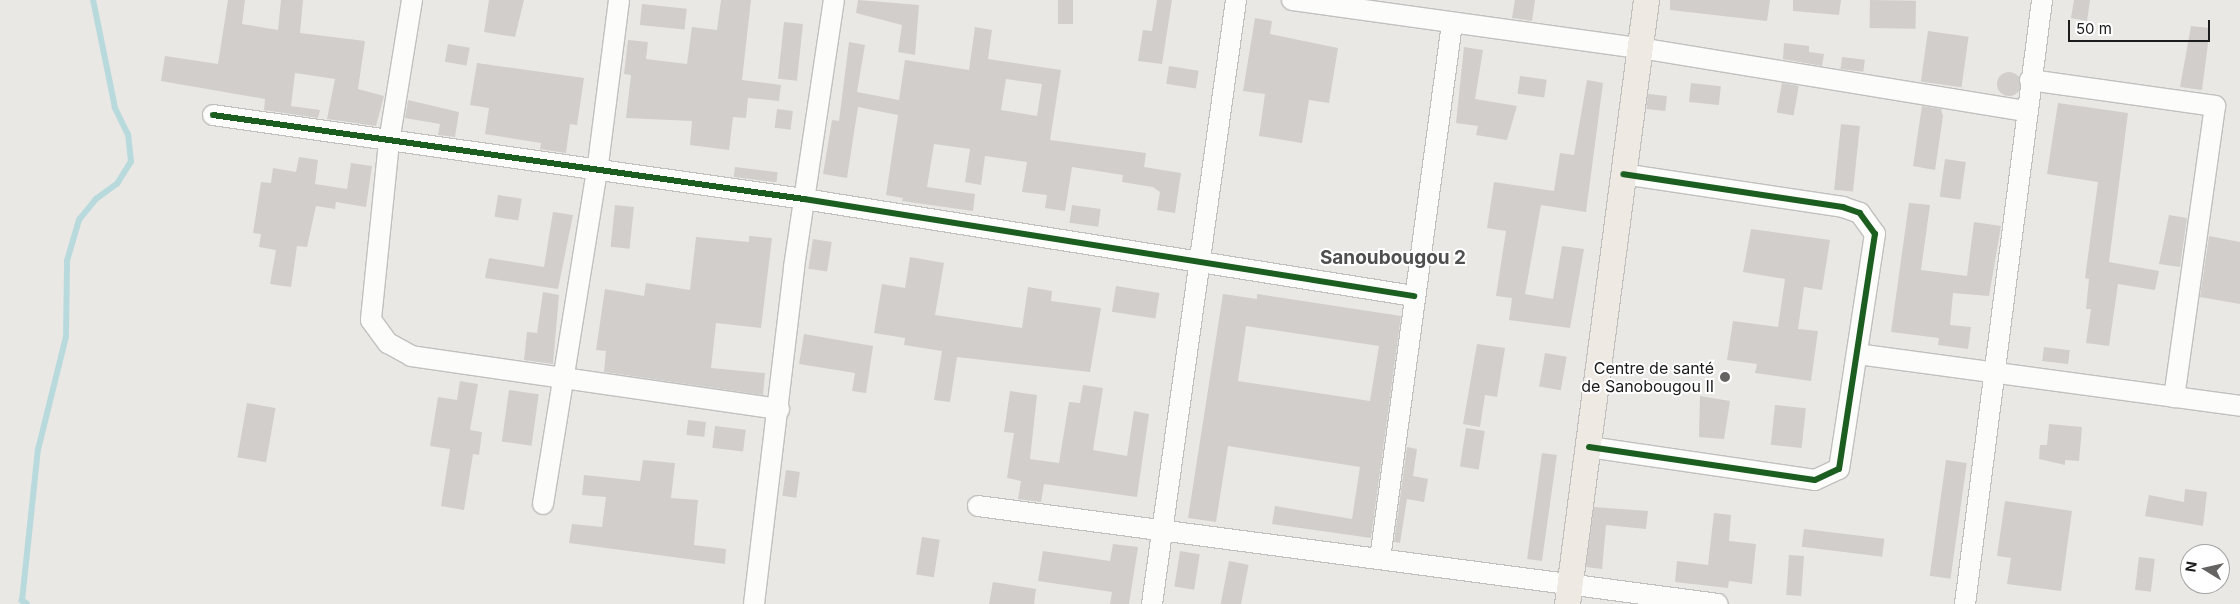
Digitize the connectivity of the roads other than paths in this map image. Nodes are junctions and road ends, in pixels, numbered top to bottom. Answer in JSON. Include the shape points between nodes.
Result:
{"nodes":[{"id":1,"x":412,"y":0,"type":"edge"},
{"id":2,"x":619,"y":0,"type":"edge"},
{"id":3,"x":834,"y":0,"type":"edge"},
{"id":4,"x":1236,"y":0,"type":"edge"},
{"id":5,"x":1292,"y":0,"type":"edge"},
{"id":6,"x":1646,"y":0,"type":"edge"},
{"id":7,"x":2042,"y":0,"type":"edge"},
{"id":8,"x":1452,"y":24,"type":"junction"},
{"id":9,"x":1640,"y":48,"type":"junction"},
{"id":10,"x":2030,"y":80,"type":"junction"},
{"id":11,"x":2026,"y":111,"type":"junction"},
{"id":12,"x":213,"y":114,"type":"dead end"},
{"id":13,"x":389,"y":142,"type":"junction"},
{"id":14,"x":597,"y":172,"type":"junction"},
{"id":15,"x":1623,"y":174,"type":"junction"},
{"id":16,"x":804,"y":199,"type":"junction"},
{"id":17,"x":1199,"y":262,"type":"junction"},
{"id":18,"x":1414,"y":296,"type":"junction"},
{"id":19,"x":1857,"y":354,"type":"junction"},
{"id":20,"x":1996,"y":373,"type":"junction"},
{"id":21,"x":565,"y":377,"type":"junction"},
{"id":22,"x":2174,"y":396,"type":"junction"},
{"id":23,"x":2240,"y":406,"type":"edge"},
{"id":24,"x":779,"y":409,"type":"junction"},
{"id":25,"x":1589,"y":447,"type":"junction"},
{"id":26,"x":543,"y":504,"type":"dead end"},
{"id":27,"x":978,"y":506,"type":"dead end"},
{"id":28,"x":1161,"y":533,"type":"junction"},
{"id":29,"x":1380,"y":560,"type":"junction"},
{"id":30,"x":1568,"y":593,"type":"edge"},
{"id":31,"x":754,"y":604,"type":"edge"},
{"id":32,"x":1152,"y":604,"type":"edge"},
{"id":33,"x":1718,"y":604,"type":"edge"},
{"id":34,"x":1965,"y":604,"type":"edge"}],
"edges":[{"from":1,"to":13,"type":"street"},
{"from":2,"to":14,"type":"street"},
{"from":3,"to":16,"type":"street"},
{"from":4,"to":17,"type":"street"},
{"from":5,"to":8,"type":"street"},
{"from":6,"to":9,"type":"main road"},
{"from":7,"to":10,"type":"street"},
{"from":8,"to":9,"type":"street"},
{"from":8,"to":18,"type":"street"},
{"from":9,"to":11,"type":"street"},
{"from":9,"to":15,"type":"main road"},
{"from":10,"to":11,"type":"street"},
{"from":10,"to":22,"type":"street","via":[[2215,106]]},
{"from":11,"to":20,"type":"street"},
{"from":12,"to":13,"type":"street"},
{"from":13,"to":14,"type":"street"},
{"from":13,"to":21,"type":"street","via":[[371,320],[388,343],[411,356]]},
{"from":14,"to":16,"type":"street"},
{"from":14,"to":21,"type":"street"},
{"from":15,"to":19,"type":"street","via":[[1860,213],[1875,234]]},
{"from":15,"to":25,"type":"main road"},
{"from":16,"to":17,"type":"street"},
{"from":16,"to":24,"type":"street"},
{"from":17,"to":18,"type":"street"},
{"from":17,"to":28,"type":"street"},
{"from":18,"to":29,"type":"street"},
{"from":19,"to":20,"type":"street"},
{"from":19,"to":25,"type":"street","via":[[1839,469],[1814,480]]},
{"from":20,"to":22,"type":"street"},
{"from":20,"to":34,"type":"street"},
{"from":21,"to":24,"type":"street"},
{"from":21,"to":26,"type":"street"},
{"from":22,"to":23,"type":"street"},
{"from":24,"to":31,"type":"street"},
{"from":25,"to":30,"type":"main road"},
{"from":27,"to":28,"type":"street"},
{"from":28,"to":29,"type":"street"},
{"from":28,"to":32,"type":"street"},
{"from":29,"to":30,"type":"street"},
{"from":30,"to":33,"type":"street"}]}
